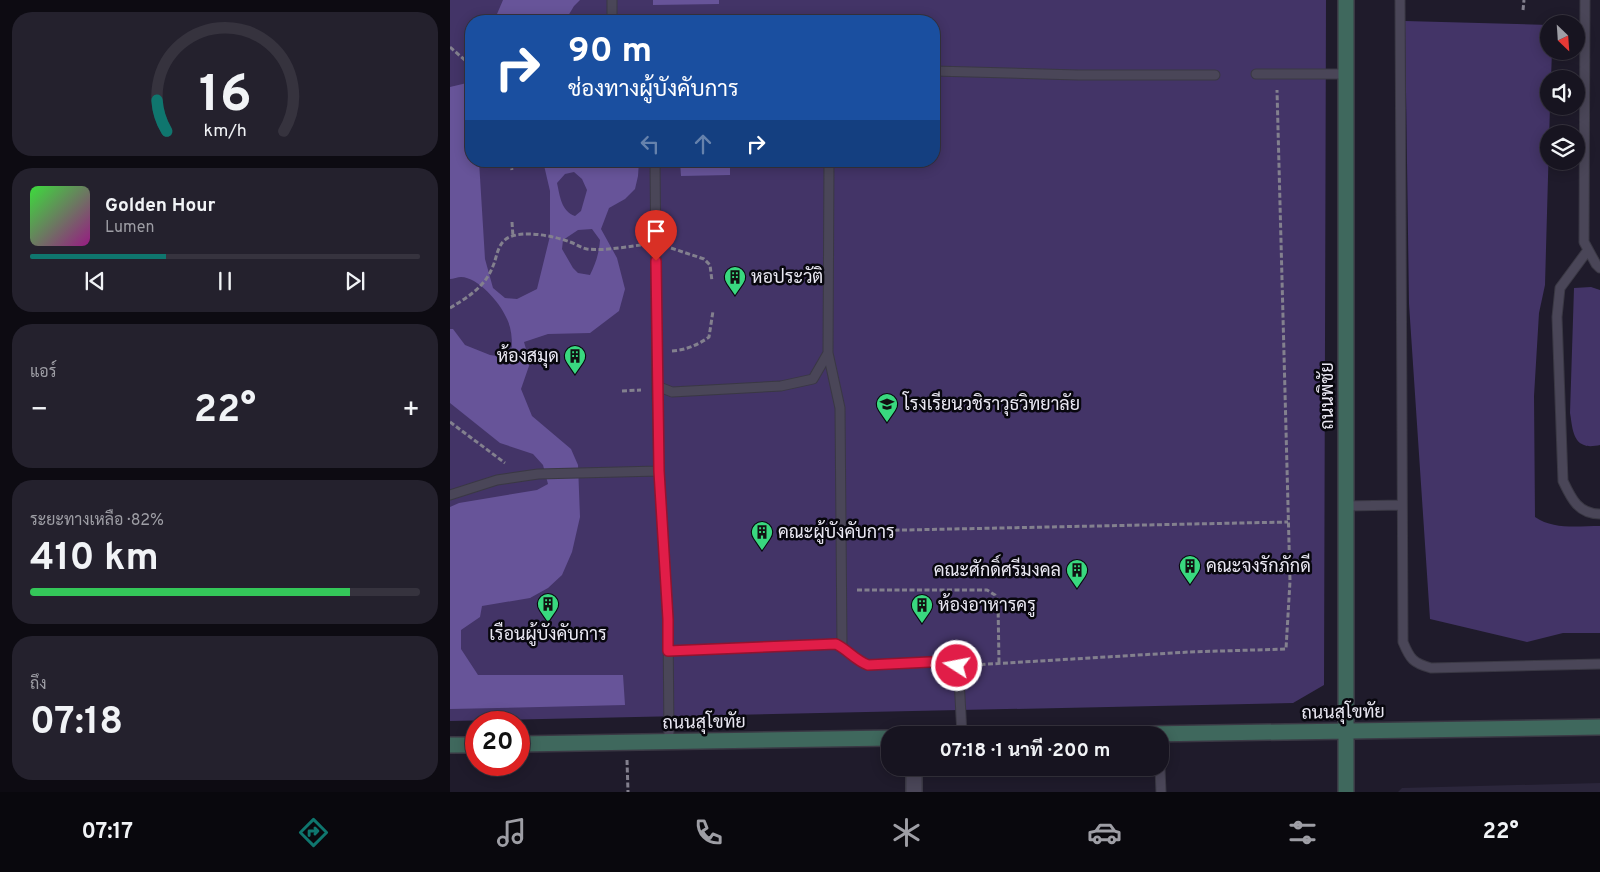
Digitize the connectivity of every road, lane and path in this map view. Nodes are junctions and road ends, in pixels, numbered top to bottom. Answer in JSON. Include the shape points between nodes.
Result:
{"nodes":[{"id":1,"x":612,"y":0,"type":"edge"},
{"id":2,"x":1346,"y":0,"type":"edge"},
{"id":3,"x":1400,"y":0,"type":"edge"},
{"id":4,"x":1524,"y":0,"type":"edge"},
{"id":5,"x":1585,"y":0,"type":"edge"},
{"id":6,"x":1524,"y":10,"type":"dead end"},
{"id":7,"x":612,"y":15,"type":"edge"},
{"id":8,"x":450,"y":47,"type":"edge"},
{"id":9,"x":465,"y":60,"type":"edge"},
{"id":10,"x":940,"y":72,"type":"edge"},
{"id":11,"x":1256,"y":74,"type":"dead end"},
{"id":12,"x":1277,"y":74,"type":"junction"},
{"id":13,"x":1345,"y":74,"type":"junction"},
{"id":14,"x":1215,"y":75,"type":"dead end"},
{"id":15,"x":511,"y":167,"type":"edge"},
{"id":16,"x":654,"y":167,"type":"edge"},
{"id":17,"x":829,"y":167,"type":"edge"},
{"id":18,"x":512,"y":170,"type":"dead end"},
{"id":19,"x":512,"y":222,"type":"dead end"},
{"id":20,"x":513,"y":237,"type":"junction"},
{"id":21,"x":656,"y":243,"type":"junction"},
{"id":22,"x":1588,"y":250,"type":"junction"},
{"id":23,"x":1600,"y":268,"type":"edge"},
{"id":24,"x":712,"y":281,"type":"dead end"},
{"id":25,"x":450,"y":308,"type":"edge"},
{"id":26,"x":713,"y":311,"type":"dead end"},
{"id":27,"x":657,"y":352,"type":"junction"},
{"id":28,"x":828,"y":352,"type":"junction"},
{"id":29,"x":657,"y":386,"type":"junction"},
{"id":30,"x":450,"y":422,"type":"edge"},
{"id":31,"x":659,"y":471,"type":"junction"},
{"id":32,"x":523,"y":476,"type":"junction"},
{"id":33,"x":450,"y":495,"type":"edge"},
{"id":34,"x":1402,"y":505,"type":"junction"},
{"id":35,"x":1346,"y":506,"type":"junction"},
{"id":36,"x":1600,"y":514,"type":"edge"},
{"id":37,"x":1288,"y":522,"type":"junction"},
{"id":38,"x":841,"y":531,"type":"junction"},
{"id":39,"x":842,"y":590,"type":"junction"},
{"id":40,"x":842,"y":647,"type":"junction"},
{"id":41,"x":668,"y":651,"type":"junction"},
{"id":42,"x":999,"y":663,"type":"junction"},
{"id":43,"x":1600,"y":664,"type":"edge"},
{"id":44,"x":957,"y":666,"type":"junction"},
{"id":45,"x":962,"y":726,"type":"edge"},
{"id":46,"x":1600,"y":727,"type":"edge"},
{"id":47,"x":1346,"y":731,"type":"junction"},
{"id":48,"x":1169,"y":734,"type":"edge"},
{"id":49,"x":881,"y":738,"type":"edge"},
{"id":50,"x":669,"y":741,"type":"junction"},
{"id":51,"x":627,"y":742,"type":"junction"},
{"id":52,"x":530,"y":744,"type":"edge"},
{"id":53,"x":450,"y":745,"type":"edge"},
{"id":54,"x":465,"y":745,"type":"edge"},
{"id":55,"x":914,"y":776,"type":"edge"},
{"id":56,"x":1160,"y":776,"type":"edge"},
{"id":57,"x":628,"y":792,"type":"edge"},
{"id":58,"x":914,"y":792,"type":"edge"},
{"id":59,"x":1161,"y":792,"type":"edge"},
{"id":60,"x":1346,"y":792,"type":"edge"}],
"edges":[{"from":1,"to":7,"type":"lane"},
{"from":2,"to":13,"type":"street","name":"ถนนพิชัย"},
{"from":3,"to":34,"type":"lane"},
{"from":4,"to":6,"type":"path"},
{"from":5,"to":22,"type":"lane","via":[[1584,242]]},
{"from":8,"to":9,"type":"path"},
{"from":10,"to":14,"type":"lane"},
{"from":11,"to":12,"type":"lane"},
{"from":12,"to":13,"type":"lane"},
{"from":12,"to":37,"type":"path"},
{"from":13,"to":35,"type":"street","name":"ถนนพิชัย"},
{"from":15,"to":18,"type":"path"},
{"from":16,"to":21,"type":"lane"},
{"from":17,"to":28,"type":"lane"},
{"from":19,"to":20,"type":"path"},
{"from":20,"to":21,"type":"path","via":[[543,234],[594,249]]},
{"from":20,"to":25,"type":"path","via":[[506,239],[498,250],[493,267],[477,291]]},
{"from":21,"to":24,"type":"path","via":[[704,259],[710,265]]},
{"from":21,"to":27,"type":"lane"},
{"from":22,"to":23,"type":"lane"},
{"from":22,"to":36,"type":"lane","via":[[1560,288],[1556,317],[1563,481],[1573,502],[1590,514]]},
{"from":26,"to":27,"type":"path","via":[[710,337],[682,351]]},
{"from":27,"to":29,"type":"lane"},
{"from":28,"to":29,"type":"lane","via":[[813,379],[781,386],[672,392]]},
{"from":28,"to":38,"type":"lane","via":[[840,408]]},
{"from":29,"to":31,"type":"lane"},
{"from":30,"to":32,"type":"path"},
{"from":31,"to":32,"type":"lane"},
{"from":31,"to":41,"type":"lane"},
{"from":32,"to":33,"type":"lane","via":[[497,480]]},
{"from":34,"to":35,"type":"lane"},
{"from":34,"to":43,"type":"lane","via":[[1403,642],[1408,654],[1418,664],[1431,668]]},
{"from":35,"to":47,"type":"street","name":"ถนนพิชัย"},
{"from":37,"to":38,"type":"path"},
{"from":37,"to":42,"type":"path","via":[[1290,581],[1286,649]]},
{"from":38,"to":39,"type":"lane"},
{"from":39,"to":40,"type":"lane"},
{"from":39,"to":42,"type":"path","via":[[986,590],[995,595],[998,602]]},
{"from":40,"to":41,"type":"lane","via":[[836,644]]},
{"from":40,"to":44,"type":"lane","via":[[868,665],[950,661]]},
{"from":41,"to":50,"type":"lane"},
{"from":42,"to":44,"type":"path"},
{"from":44,"to":45,"type":"lane"},
{"from":46,"to":47,"type":"street","name":"ถนนสุโขทัย"},
{"from":47,"to":48,"type":"street","name":"ถนนสุโขทัย"},
{"from":47,"to":60,"type":"street","name":"ถนนพิชัย"},
{"from":49,"to":50,"type":"street","name":"ถนนสุโขทัย"},
{"from":50,"to":51,"type":"street","name":"ถนนสุโขทัย"},
{"from":51,"to":52,"type":"street","name":"ถนนสุโขทัย"},
{"from":51,"to":57,"type":"path"},
{"from":53,"to":54,"type":"street"},
{"from":55,"to":58,"type":"street"},
{"from":56,"to":59,"type":"lane"}]}
